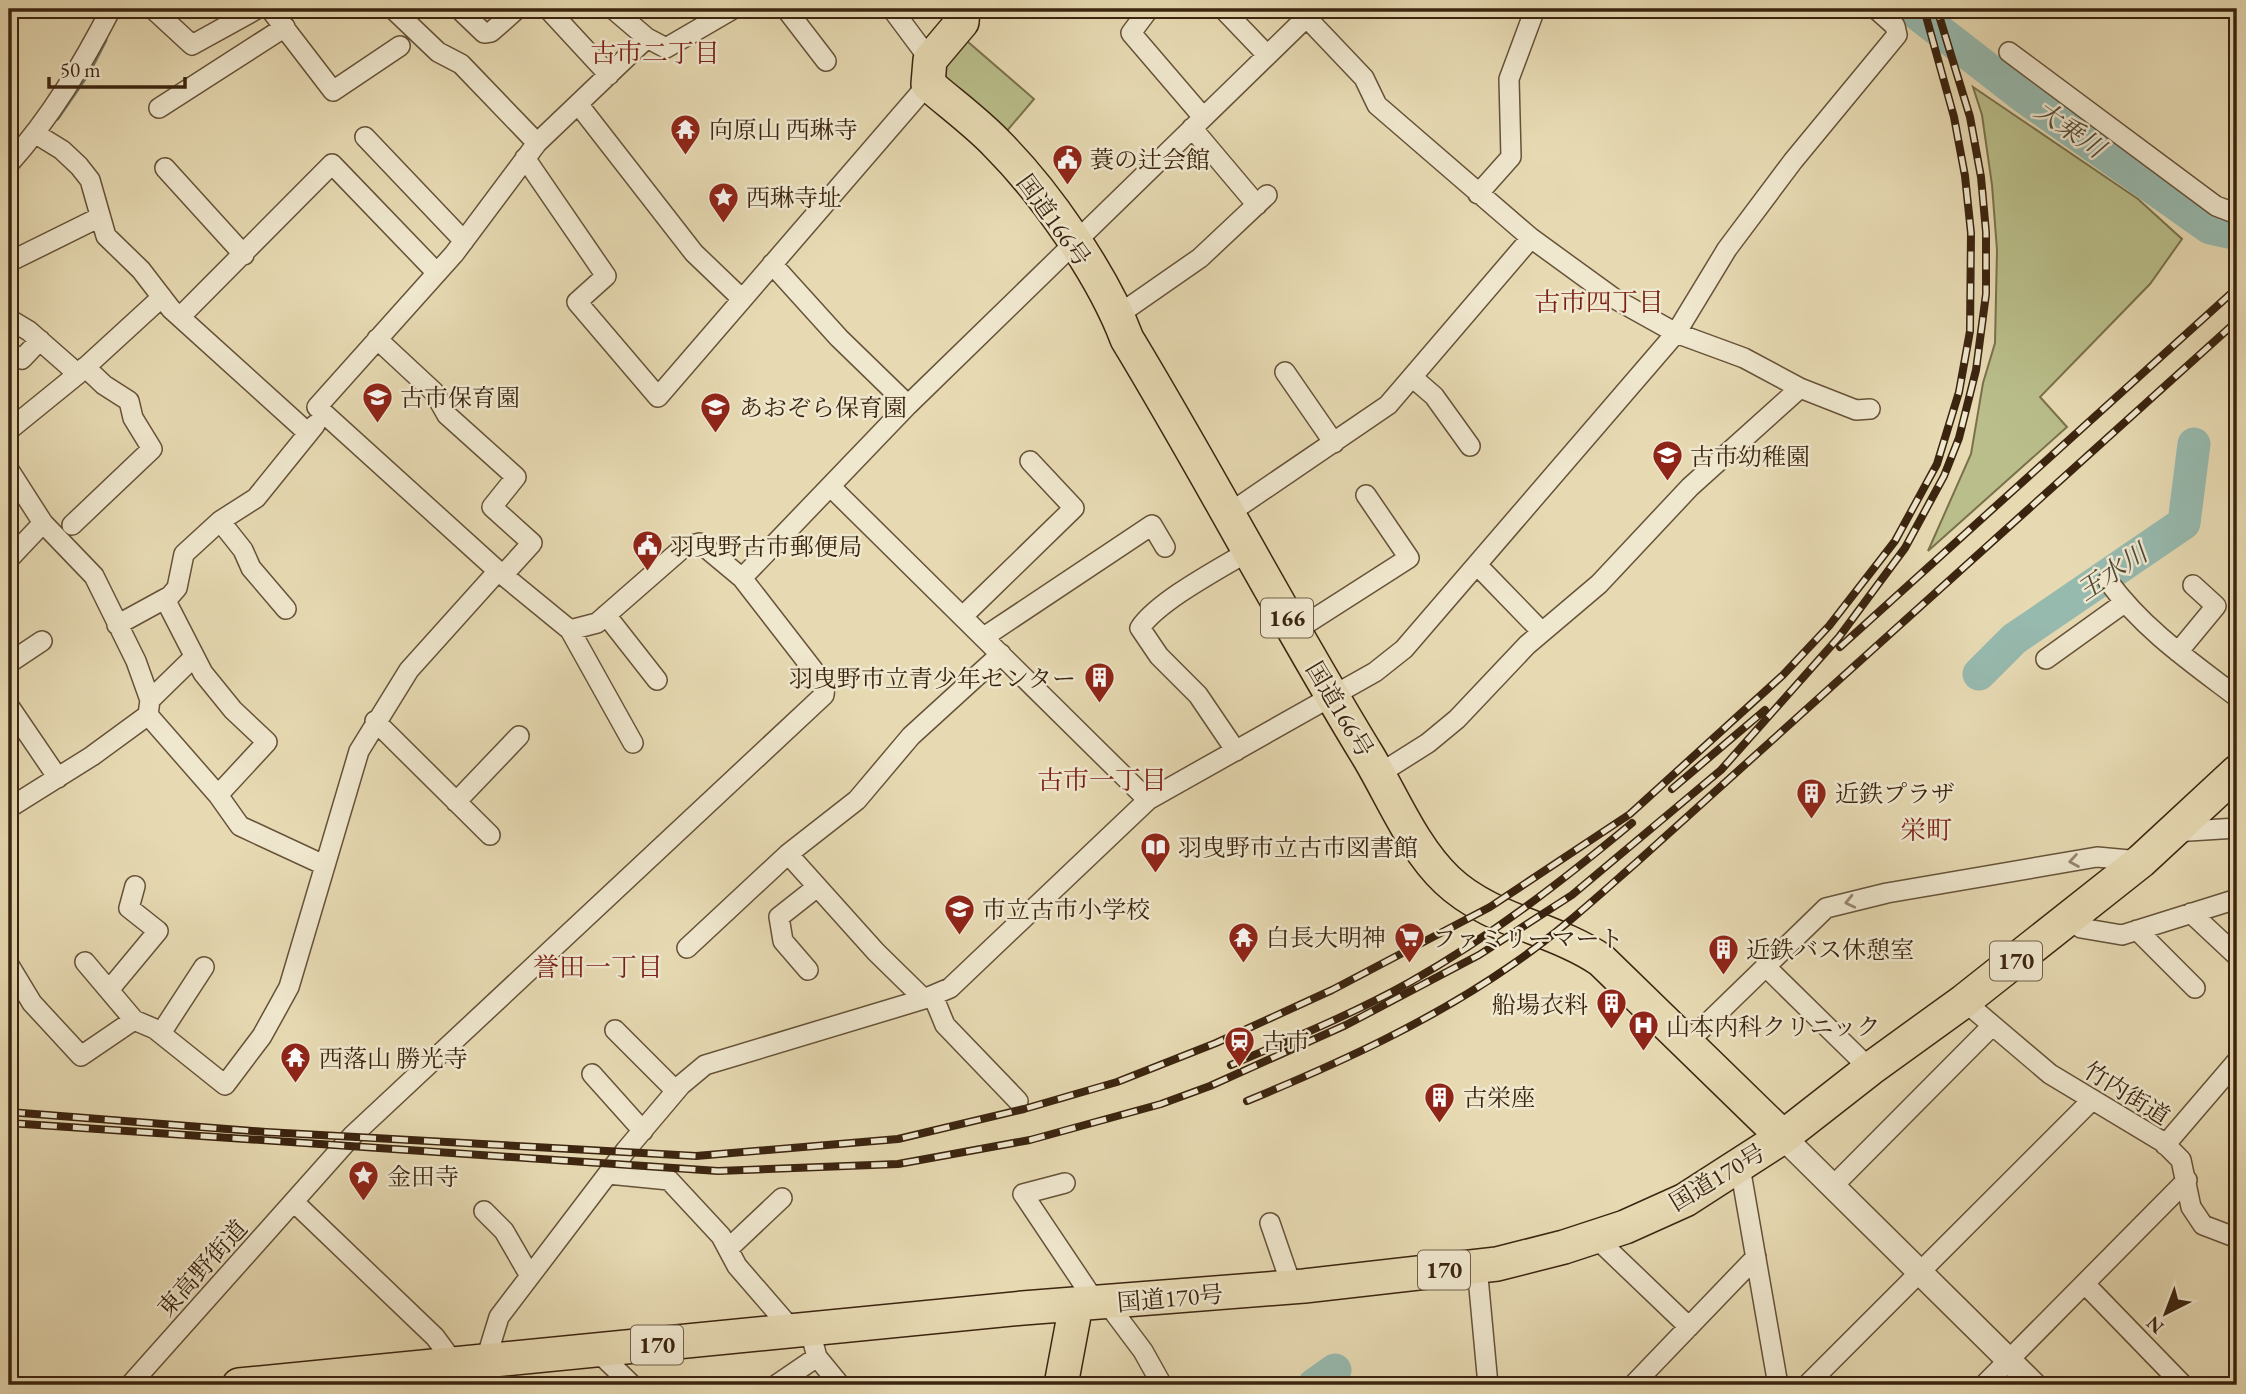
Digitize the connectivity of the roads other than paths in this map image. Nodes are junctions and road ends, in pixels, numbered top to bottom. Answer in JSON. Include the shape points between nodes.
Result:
{"nodes":[{"id":1,"x":111,"y":9,"type":"edge"},
{"id":2,"x":153,"y":9,"type":"edge"},
{"id":3,"x":257,"y":9,"type":"edge"},
{"id":4,"x":270,"y":9,"type":"edge"},
{"id":5,"x":393,"y":9,"type":"edge"},
{"id":6,"x":459,"y":9,"type":"edge"},
{"id":7,"x":517,"y":9,"type":"edge"},
{"id":8,"x":548,"y":9,"type":"edge"},
{"id":9,"x":613,"y":9,"type":"edge"},
{"id":10,"x":733,"y":9,"type":"edge"},
{"id":11,"x":786,"y":9,"type":"edge"},
{"id":12,"x":892,"y":9,"type":"edge"},
{"id":13,"x":963,"y":9,"type":"edge"},
{"id":14,"x":1149,"y":9,"type":"edge"},
{"id":15,"x":1223,"y":9,"type":"edge"},
{"id":16,"x":1534,"y":9,"type":"edge"},
{"id":17,"x":1876,"y":9,"type":"edge"},
{"id":18,"x":1311,"y":13,"type":"edge"},
{"id":19,"x":285,"y":27,"type":"junction"},
{"id":20,"x":647,"y":38,"type":"junction"},
{"id":21,"x":400,"y":46,"type":"dead end"},
{"id":22,"x":2009,"y":52,"type":"dead end"},
{"id":23,"x":1267,"y":55,"type":"junction"},
{"id":24,"x":826,"y":61,"type":"dead end"},
{"id":25,"x":930,"y":72,"type":"junction"},
{"id":26,"x":609,"y":75,"type":"junction"},
{"id":27,"x":578,"y":104,"type":"junction"},
{"id":28,"x":159,"y":108,"type":"dead end"},
{"id":29,"x":1197,"y":123,"type":"junction"},
{"id":30,"x":36,"y":135,"type":"junction"},
{"id":31,"x":365,"y":137,"type":"dead end"},
{"id":32,"x":531,"y":151,"type":"junction"},
{"id":33,"x":9,"y":164,"type":"edge"},
{"id":34,"x":164,"y":168,"type":"dead end"},
{"id":35,"x":1479,"y":194,"type":"junction"},
{"id":36,"x":2237,"y":214,"type":"edge"},
{"id":37,"x":100,"y":217,"type":"junction"},
{"id":38,"x":1531,"y":238,"type":"junction"},
{"id":39,"x":464,"y":241,"type":"junction"},
{"id":40,"x":1076,"y":241,"type":"junction"},
{"id":41,"x":244,"y":255,"type":"junction"},
{"id":42,"x":9,"y":261,"type":"edge"},
{"id":43,"x":772,"y":264,"type":"junction"},
{"id":44,"x":438,"y":273,"type":"junction"},
{"id":45,"x":162,"y":297,"type":"junction"},
{"id":46,"x":742,"y":299,"type":"junction"},
{"id":47,"x":1118,"y":315,"type":"junction"},
{"id":48,"x":180,"y":317,"type":"junction"},
{"id":49,"x":9,"y":319,"type":"edge"},
{"id":50,"x":1676,"y":332,"type":"junction"},
{"id":51,"x":377,"y":339,"type":"junction"},
{"id":52,"x":40,"y":340,"type":"junction"},
{"id":53,"x":9,"y":353,"type":"edge"},
{"id":54,"x":81,"y":371,"type":"junction"},
{"id":55,"x":1285,"y":372,"type":"dead end"},
{"id":56,"x":1412,"y":377,"type":"junction"},
{"id":57,"x":1800,"y":388,"type":"junction"},
{"id":58,"x":908,"y":405,"type":"junction"},
{"id":59,"x":1870,"y":410,"type":"dead end"},
{"id":60,"x":325,"y":413,"type":"junction"},
{"id":61,"x":9,"y":430,"type":"edge"},
{"id":62,"x":309,"y":433,"type":"junction"},
{"id":63,"x":1334,"y":443,"type":"junction"},
{"id":64,"x":1470,"y":446,"type":"dead end"},
{"id":65,"x":1030,"y":461,"type":"dead end"},
{"id":66,"x":9,"y":470,"type":"edge"},
{"id":67,"x":832,"y":488,"type":"junction"},
{"id":68,"x":1366,"y":495,"type":"dead end"},
{"id":69,"x":1228,"y":514,"type":"junction"},
{"id":70,"x":220,"y":521,"type":"junction"},
{"id":71,"x":43,"y":523,"type":"junction"},
{"id":72,"x":72,"y":525,"type":"dead end"},
{"id":73,"x":1165,"y":547,"type":"dead end"},
{"id":74,"x":1249,"y":551,"type":"junction"},
{"id":75,"x":9,"y":559,"type":"edge"},
{"id":76,"x":1478,"y":565,"type":"junction"},
{"id":77,"x":501,"y":573,"type":"junction"},
{"id":78,"x":742,"y":578,"type":"junction"},
{"id":79,"x":2108,"y":581,"type":"dead end"},
{"id":80,"x":2193,"y":585,"type":"dead end"},
{"id":81,"x":165,"y":599,"type":"junction"},
{"id":82,"x":2124,"y":603,"type":"junction"},
{"id":83,"x":286,"y":609,"type":"dead end"},
{"id":84,"x":606,"y":615,"type":"junction"},
{"id":85,"x":963,"y":616,"type":"junction"},
{"id":86,"x":117,"y":625,"type":"junction"},
{"id":87,"x":570,"y":630,"type":"junction"},
{"id":88,"x":1295,"y":631,"type":"junction"},
{"id":89,"x":1542,"y":632,"type":"junction"},
{"id":90,"x":984,"y":637,"type":"junction"},
{"id":91,"x":42,"y":641,"type":"dead end"},
{"id":92,"x":2178,"y":652,"type":"junction"},
{"id":93,"x":1001,"y":654,"type":"junction"},
{"id":94,"x":194,"y":657,"type":"junction"},
{"id":95,"x":2046,"y":659,"type":"dead end"},
{"id":96,"x":9,"y":663,"type":"edge"},
{"id":97,"x":657,"y":680,"type":"dead end"},
{"id":98,"x":1332,"y":696,"type":"junction"},
{"id":99,"x":2237,"y":697,"type":"edge"},
{"id":100,"x":9,"y":706,"type":"edge"},
{"id":101,"x":149,"y":707,"type":"junction"},
{"id":102,"x":375,"y":721,"type":"junction"},
{"id":103,"x":519,"y":736,"type":"dead end"},
{"id":104,"x":633,"y":743,"type":"dead end"},
{"id":105,"x":1236,"y":751,"type":"junction"},
{"id":106,"x":2237,"y":772,"type":"edge"},
{"id":107,"x":1379,"y":774,"type":"junction"},
{"id":108,"x":58,"y":778,"type":"junction"},
{"id":109,"x":218,"y":795,"type":"junction"},
{"id":110,"x":1148,"y":800,"type":"junction"},
{"id":111,"x":456,"y":802,"type":"junction"},
{"id":112,"x":9,"y":808,"type":"edge"},
{"id":113,"x":2237,"y":828,"type":"edge"},
{"id":114,"x":2174,"y":832,"type":"junction"},
{"id":115,"x":490,"y":835,"type":"dead end"},
{"id":116,"x":788,"y":854,"type":"junction"},
{"id":117,"x":2141,"y":861,"type":"junction"},
{"id":118,"x":324,"y":865,"type":"junction"},
{"id":119,"x":135,"y":886,"type":"dead end"},
{"id":120,"x":817,"y":887,"type":"junction"},
{"id":121,"x":2237,"y":898,"type":"edge"},
{"id":122,"x":2191,"y":913,"type":"junction"},
{"id":123,"x":2068,"y":919,"type":"junction"},
{"id":124,"x":2137,"y":930,"type":"junction"},
{"id":125,"x":687,"y":948,"type":"dead end"},
{"id":126,"x":2237,"y":956,"type":"edge"},
{"id":127,"x":85,"y":962,"type":"dead end"},
{"id":128,"x":9,"y":965,"type":"edge"},
{"id":129,"x":1765,"y":966,"type":"junction"},
{"id":130,"x":204,"y":967,"type":"dead end"},
{"id":131,"x":808,"y":970,"type":"dead end"},
{"id":132,"x":2195,"y":988,"type":"dead end"},
{"id":133,"x":109,"y":990,"type":"junction"},
{"id":134,"x":929,"y":997,"type":"junction"},
{"id":135,"x":1964,"y":1002,"type":"junction"},
{"id":136,"x":134,"y":1020,"type":"junction"},
{"id":137,"x":615,"y":1030,"type":"dead end"},
{"id":138,"x":1988,"y":1030,"type":"junction"},
{"id":139,"x":161,"y":1033,"type":"junction"},
{"id":140,"x":1687,"y":1043,"type":"junction"},
{"id":141,"x":2237,"y":1062,"type":"edge"},
{"id":142,"x":1870,"y":1069,"type":"junction"},
{"id":143,"x":592,"y":1074,"type":"dead end"},
{"id":144,"x":676,"y":1091,"type":"junction"},
{"id":145,"x":2092,"y":1100,"type":"junction"},
{"id":146,"x":1018,"y":1101,"type":"dead end"},
{"id":147,"x":643,"y":1130,"type":"junction"},
{"id":148,"x":1783,"y":1137,"type":"junction"},
{"id":149,"x":2165,"y":1145,"type":"junction"},
{"id":150,"x":1740,"y":1167,"type":"junction"},
{"id":151,"x":608,"y":1174,"type":"junction"},
{"id":152,"x":2187,"y":1180,"type":"junction"},
{"id":153,"x":1065,"y":1183,"type":"dead end"},
{"id":154,"x":1833,"y":1186,"type":"junction"},
{"id":155,"x":782,"y":1198,"type":"dead end"},
{"id":156,"x":294,"y":1202,"type":"junction"},
{"id":157,"x":484,"y":1210,"type":"dead end"},
{"id":158,"x":1270,"y":1223,"type":"dead end"},
{"id":159,"x":2236,"y":1233,"type":"edge"},
{"id":160,"x":1595,"y":1237,"type":"junction"},
{"id":161,"x":728,"y":1249,"type":"junction"},
{"id":162,"x":1755,"y":1257,"type":"junction"},
{"id":163,"x":1477,"y":1266,"type":"junction"},
{"id":164,"x":1919,"y":1272,"type":"junction"},
{"id":165,"x":530,"y":1276,"type":"junction"},
{"id":166,"x":2085,"y":1284,"type":"junction"},
{"id":167,"x":1292,"y":1287,"type":"junction"},
{"id":168,"x":1091,"y":1304,"type":"junction"},
{"id":169,"x":1689,"y":1327,"type":"junction"},
{"id":170,"x":807,"y":1340,"type":"junction"},
{"id":171,"x":596,"y":1350,"type":"junction"},
{"id":172,"x":2010,"y":1360,"type":"junction"},
{"id":173,"x":472,"y":1369,"type":"edge"},
{"id":174,"x":2171,"y":1381,"type":"edge"},
{"id":175,"x":131,"y":1385,"type":"edge"},
{"id":176,"x":239,"y":1385,"type":"edge"},
{"id":177,"x":632,"y":1385,"type":"edge"},
{"id":178,"x":776,"y":1385,"type":"edge"},
{"id":179,"x":839,"y":1385,"type":"edge"},
{"id":180,"x":1061,"y":1385,"type":"edge"},
{"id":181,"x":1161,"y":1385,"type":"edge"},
{"id":182,"x":1488,"y":1385,"type":"edge"},
{"id":183,"x":1633,"y":1385,"type":"edge"},
{"id":184,"x":1778,"y":1385,"type":"edge"},
{"id":185,"x":1807,"y":1385,"type":"edge"},
{"id":186,"x":1984,"y":1385,"type":"edge"},
{"id":187,"x":2034,"y":1385,"type":"edge"}],
"edges":[{"from":1,"to":30,"type":"street"},
{"from":2,"to":3,"type":"street","via":[[192,46]]},
{"from":4,"to":19,"type":"street"},
{"from":5,"to":32,"type":"street","via":[[438,52],[461,64]]},
{"from":6,"to":7,"type":"street","via":[[484,33]]},
{"from":8,"to":26,"type":"street"},
{"from":9,"to":20,"type":"street"},
{"from":10,"to":20,"type":"street","via":[[666,48]]},
{"from":11,"to":24,"type":"street"},
{"from":12,"to":25,"type":"street"},
{"from":13,"to":25,"type":"highway","via":[[962,22]]},
{"from":14,"to":29,"type":"street","via":[[1131,33]]},
{"from":15,"to":23,"type":"street"},
{"from":16,"to":35,"type":"street","via":[[1509,79],[1511,157]]},
{"from":17,"to":50,"type":"street","via":[[1895,26],[1897,35],[1727,249]]},
{"from":18,"to":23,"type":"street"},
{"from":18,"to":35,"type":"street","via":[[1364,78],[1377,105]]},
{"from":19,"to":21,"type":"street","via":[[333,91]]},
{"from":19,"to":28,"type":"street"},
{"from":20,"to":26,"type":"street"},
{"from":22,"to":36,"type":"street","via":[[2216,206]]},
{"from":23,"to":29,"type":"street"},
{"from":25,"to":40,"type":"highway","name":"国道166号","number":"166","via":[[998,144]]},
{"from":25,"to":43,"type":"street"},
{"from":26,"to":27,"type":"street"},
{"from":27,"to":32,"type":"street"},
{"from":27,"to":46,"type":"street","via":[[694,253]]},
{"from":29,"to":40,"type":"street"},
{"from":29,"to":47,"type":"street","via":[[1262,200],[1200,258]]},
{"from":30,"to":33,"type":"street"},
{"from":30,"to":37,"type":"street","via":[[62,150],[90,180]]},
{"from":31,"to":39,"type":"street"},
{"from":32,"to":39,"type":"street"},
{"from":32,"to":46,"type":"street","via":[[606,276],[577,302],[658,397]]},
{"from":34,"to":41,"type":"street"},
{"from":35,"to":38,"type":"street"},
{"from":37,"to":42,"type":"street"},
{"from":37,"to":45,"type":"street","via":[[106,236]]},
{"from":38,"to":50,"type":"street","via":[[1615,299]]},
{"from":38,"to":56,"type":"street"},
{"from":39,"to":44,"type":"street"},
{"from":40,"to":47,"type":"highway","name":"国道166号","number":"166"},
{"from":40,"to":58,"type":"street"},
{"from":41,"to":44,"type":"street","via":[[332,164]]},
{"from":41,"to":48,"type":"street"},
{"from":43,"to":46,"type":"street"},
{"from":43,"to":58,"type":"street"},
{"from":44,"to":51,"type":"street"},
{"from":45,"to":48,"type":"street"},
{"from":45,"to":54,"type":"street"},
{"from":47,"to":69,"type":"highway","name":"国道166号","number":"166","via":[[1126,339]]},
{"from":48,"to":62,"type":"street"},
{"from":49,"to":52,"type":"street"},
{"from":50,"to":57,"type":"street","via":[[1744,358]]},
{"from":50,"to":76,"type":"street"},
{"from":51,"to":60,"type":"street","via":[[317,407]]},
{"from":51,"to":77,"type":"street","via":[[434,392],[447,415],[516,477],[492,507],[532,542]]},
{"from":52,"to":53,"type":"street","via":[[22,359]]},
{"from":52,"to":54,"type":"street"},
{"from":54,"to":61,"type":"street"},
{"from":54,"to":72,"type":"street","via":[[129,401],[133,418],[152,449]]},
{"from":55,"to":63,"type":"street"},
{"from":56,"to":63,"type":"street","via":[[1388,405]]},
{"from":56,"to":64,"type":"street","via":[[1434,396]]},
{"from":57,"to":59,"type":"street","via":[[1856,410]]},
{"from":57,"to":89,"type":"street","via":[[1690,487],[1599,584]]},
{"from":58,"to":67,"type":"street"},
{"from":60,"to":62,"type":"street"},
{"from":60,"to":77,"type":"street"},
{"from":62,"to":70,"type":"street","via":[[256,498]]},
{"from":63,"to":69,"type":"street"},
{"from":65,"to":85,"type":"street","via":[[1074,508]]},
{"from":66,"to":71,"type":"street"},
{"from":67,"to":78,"type":"street"},
{"from":67,"to":85,"type":"street"},
{"from":68,"to":88,"type":"street","via":[[1409,558]]},
{"from":69,"to":74,"type":"highway","name":"国道166号","number":"166"},
{"from":70,"to":81,"type":"street","via":[[184,554],[177,588]]},
{"from":70,"to":83,"type":"street"},
{"from":71,"to":75,"type":"street"},
{"from":71,"to":86,"type":"street","via":[[94,576]]},
{"from":73,"to":90,"type":"street","via":[[1152,525]]},
{"from":74,"to":88,"type":"highway","name":"国道166号","number":"166"},
{"from":74,"to":105,"type":"street","via":[[1184,592],[1140,628],[1159,656],[1198,695]]},
{"from":76,"to":89,"type":"street"},
{"from":76,"to":98,"type":"street","via":[[1404,649]]},
{"from":77,"to":87,"type":"street"},
{"from":77,"to":102,"type":"street","via":[[409,670]]},
{"from":78,"to":84,"type":"street","name":"東高野街道","via":[[700,542],[684,547]]},
{"from":78,"to":156,"type":"street","name":"東高野街道","via":[[825,685],[824,695],[352,1136]]},
{"from":79,"to":82,"type":"street"},
{"from":80,"to":92,"type":"street","via":[[2216,606]]},
{"from":81,"to":86,"type":"street"},
{"from":81,"to":94,"type":"street"},
{"from":82,"to":92,"type":"street"},
{"from":82,"to":95,"type":"street"},
{"from":84,"to":87,"type":"street","via":[[597,623]]},
{"from":84,"to":97,"type":"street"},
{"from":85,"to":90,"type":"street"},
{"from":86,"to":101,"type":"street","via":[[136,660]]},
{"from":87,"to":104,"type":"street"},
{"from":88,"to":98,"type":"highway","name":"国道166号","number":"166"},
{"from":89,"to":107,"type":"street","via":[[1457,719]]},
{"from":90,"to":93,"type":"street"},
{"from":91,"to":96,"type":"street"},
{"from":92,"to":99,"type":"street"},
{"from":93,"to":110,"type":"street"},
{"from":93,"to":116,"type":"street","via":[[911,736],[857,800]]},
{"from":94,"to":101,"type":"street"},
{"from":94,"to":109,"type":"street","via":[[233,710],[267,742]]},
{"from":98,"to":105,"type":"street"},
{"from":98,"to":107,"type":"highway","name":"国道166号","number":"166"},
{"from":100,"to":108,"type":"street"},
{"from":101,"to":108,"type":"street"},
{"from":101,"to":109,"type":"street"},
{"from":102,"to":111,"type":"street"},
{"from":102,"to":118,"type":"street","via":[[359,751]]},
{"from":103,"to":111,"type":"street"},
{"from":105,"to":110,"type":"street"},
{"from":106,"to":114,"type":"highway","name":"国道170号","number":"170"},
{"from":107,"to":140,"type":"highway","name":"国道166号","number":"166","via":[[1433,865],[1457,888],[1511,919],[1601,960]]},
{"from":108,"to":112,"type":"street"},
{"from":109,"to":118,"type":"street","via":[[240,826]]},
{"from":110,"to":134,"type":"street","via":[[950,988]]},
{"from":111,"to":115,"type":"street"},
{"from":113,"to":114,"type":"street"},
{"from":114,"to":117,"type":"highway","name":"国道170号","number":"170"},
{"from":116,"to":120,"type":"street"},
{"from":116,"to":125,"type":"street"},
{"from":117,"to":123,"type":"highway","name":"国道170号","number":"170"},
{"from":117,"to":129,"type":"street","one_way":true,"via":[[2097,857],[1826,908]]},
{"from":118,"to":139,"type":"street","via":[[289,987],[262,1036],[225,1085]]},
{"from":119,"to":133,"type":"street","via":[[130,908],[158,931]]},
{"from":120,"to":131,"type":"street","via":[[779,917],[783,941]]},
{"from":120,"to":134,"type":"street"},
{"from":121,"to":122,"type":"street"},
{"from":122,"to":124,"type":"street"},
{"from":122,"to":126,"type":"street"},
{"from":123,"to":124,"type":"street","via":[[2081,928],[2122,935]]},
{"from":123,"to":135,"type":"highway","name":"国道170号","number":"170"},
{"from":124,"to":132,"type":"street"},
{"from":127,"to":133,"type":"street"},
{"from":128,"to":136,"type":"street","via":[[32,1003],[81,1056]]},
{"from":129,"to":140,"type":"street"},
{"from":129,"to":142,"type":"street"},
{"from":130,"to":139,"type":"street"},
{"from":133,"to":136,"type":"street"},
{"from":134,"to":144,"type":"street","via":[[705,1065]]},
{"from":134,"to":146,"type":"street","via":[[945,1025]]},
{"from":135,"to":138,"type":"street","name":"竹内街道"},
{"from":135,"to":142,"type":"highway","name":"国道170号","number":"170"},
{"from":136,"to":139,"type":"street"},
{"from":137,"to":144,"type":"street"},
{"from":138,"to":145,"type":"street","name":"竹内街道"},
{"from":138,"to":154,"type":"street"},
{"from":140,"to":148,"type":"highway","name":"国道166号","number":"166"},
{"from":141,"to":149,"type":"street"},
{"from":142,"to":148,"type":"highway","name":"国道170号","number":"170"},
{"from":143,"to":147,"type":"street"},
{"from":144,"to":147,"type":"street"},
{"from":145,"to":149,"type":"street","name":"竹内街道"},
{"from":145,"to":164,"type":"street"},
{"from":147,"to":151,"type":"street"},
{"from":148,"to":150,"type":"highway","name":"国道170号","number":"170"},
{"from":148,"to":154,"type":"street"},
{"from":149,"to":152,"type":"street","name":"竹内街道","via":[[2181,1160]]},
{"from":150,"to":160,"type":"highway","name":"国道170号","number":"170","via":[[1685,1200]]},
{"from":150,"to":162,"type":"street"},
{"from":151,"to":161,"type":"street","via":[[669,1180]]},
{"from":151,"to":165,"type":"street"},
{"from":152,"to":159,"type":"street","name":"竹内街道","via":[[2190,1207],[2203,1224]]},
{"from":152,"to":166,"type":"street"},
{"from":153,"to":168,"type":"street","via":[[1023,1194],[1088,1292]]},
{"from":154,"to":164,"type":"street"},
{"from":155,"to":161,"type":"street"},
{"from":156,"to":173,"type":"street"},
{"from":156,"to":175,"type":"street","name":"東高野街道"},
{"from":157,"to":165,"type":"street","via":[[504,1231]]},
{"from":158,"to":167,"type":"street"},
{"from":160,"to":163,"type":"highway","name":"国道170号","number":"170"},
{"from":160,"to":169,"type":"street"},
{"from":161,"to":170,"type":"street","via":[[737,1266]]},
{"from":162,"to":169,"type":"street"},
{"from":162,"to":184,"type":"street"},
{"from":163,"to":167,"type":"highway","name":"国道170号","number":"170"},
{"from":163,"to":182,"type":"street"},
{"from":164,"to":172,"type":"street"},
{"from":164,"to":185,"type":"street"},
{"from":165,"to":173,"type":"street","via":[[499,1317]]},
{"from":166,"to":172,"type":"street"},
{"from":166,"to":174,"type":"street"},
{"from":167,"to":168,"type":"highway","name":"国道170号","number":"170"},
{"from":168,"to":170,"type":"highway","name":"国道170号","number":"170"},
{"from":168,"to":180,"type":"highway"},
{"from":168,"to":181,"type":"street","via":[[1143,1352]]},
{"from":169,"to":183,"type":"street"},
{"from":170,"to":171,"type":"highway","name":"国道170号","number":"170"},
{"from":170,"to":178,"type":"street"},
{"from":170,"to":179,"type":"street"},
{"from":171,"to":173,"type":"highway","name":"国道170号","number":"170"},
{"from":171,"to":177,"type":"street"},
{"from":172,"to":186,"type":"street"},
{"from":172,"to":187,"type":"street"},
{"from":173,"to":176,"type":"highway","name":"国道170号","number":"170"}]}
